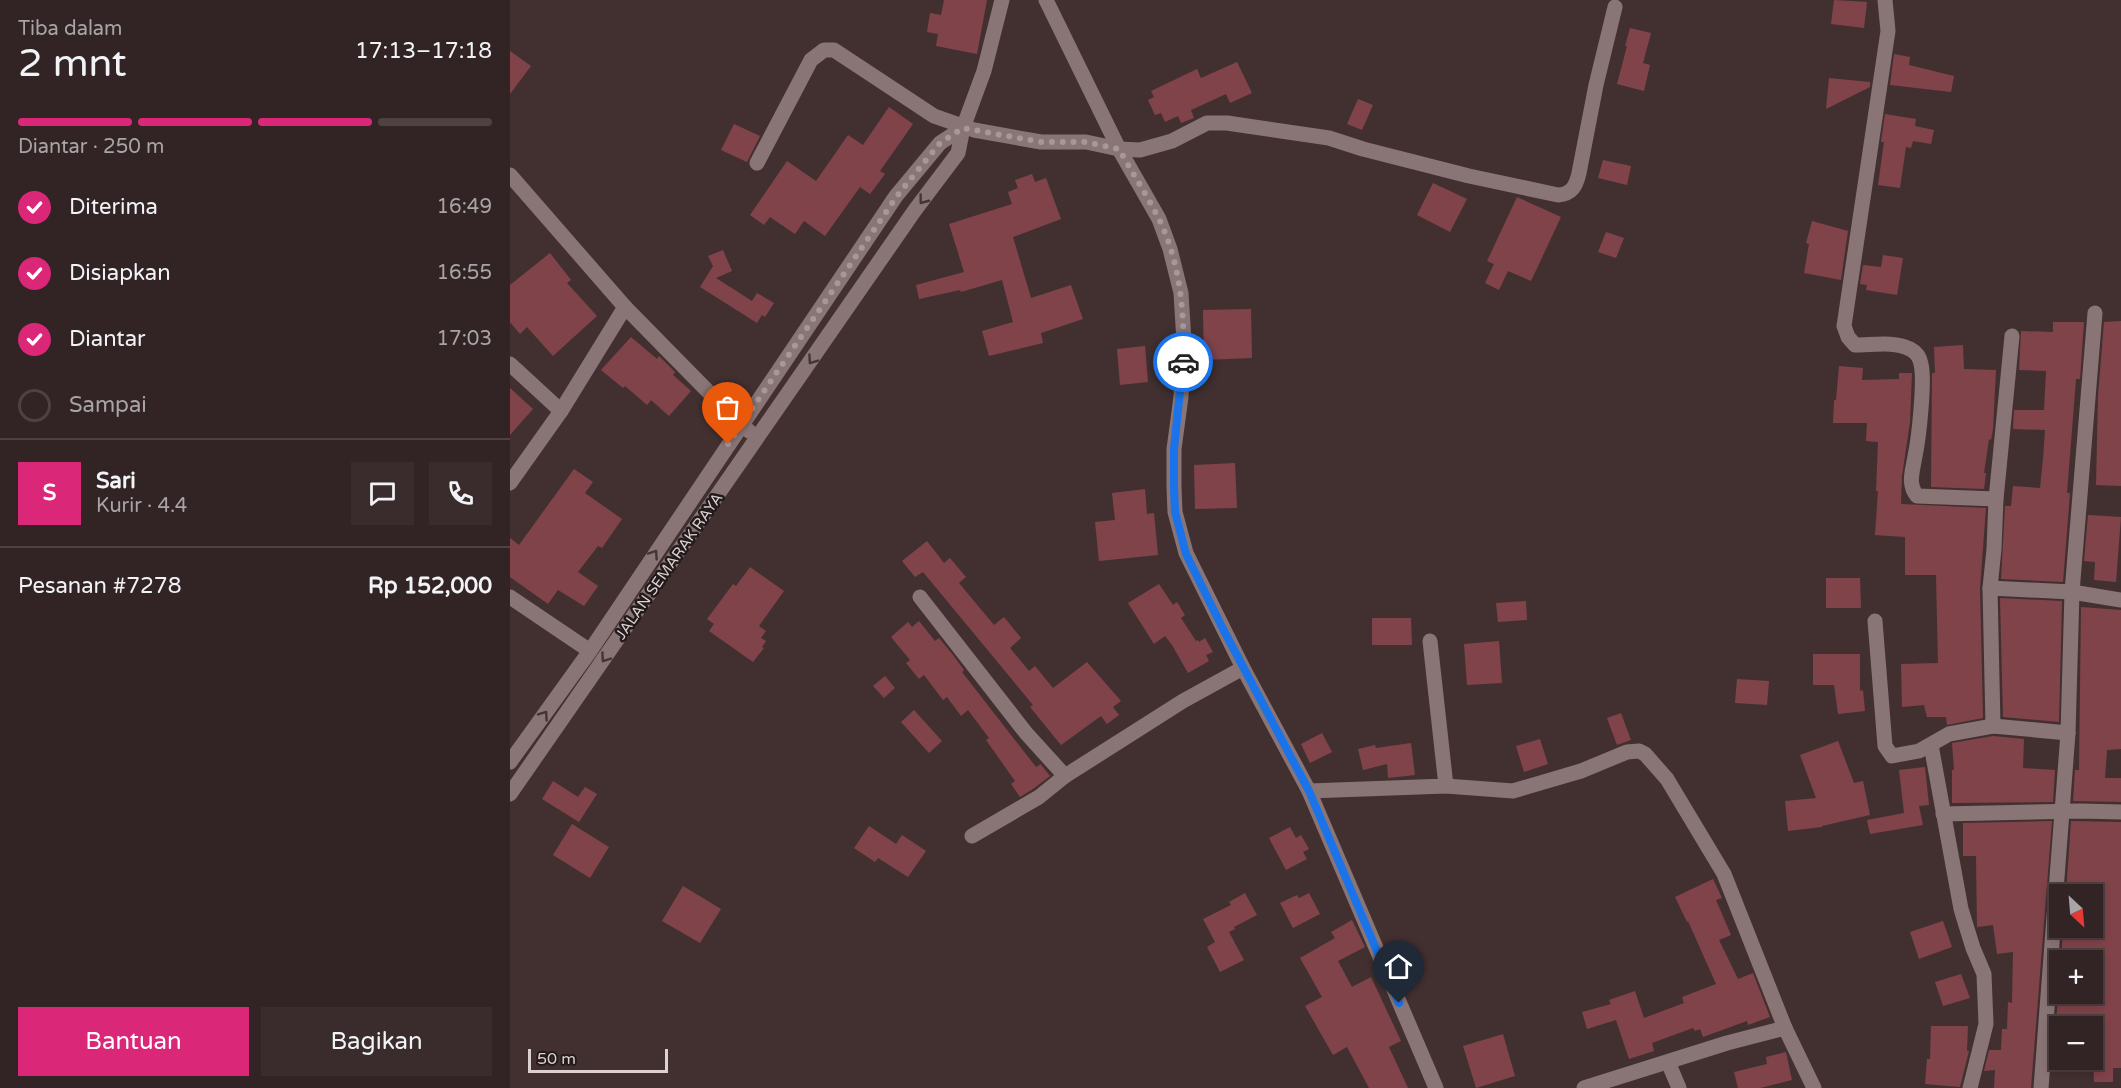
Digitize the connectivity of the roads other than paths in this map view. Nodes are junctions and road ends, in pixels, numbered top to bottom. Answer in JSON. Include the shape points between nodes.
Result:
{"nodes":[{"id":1,"x":1002,"y":0,"type":"edge"},
{"id":2,"x":1046,"y":0,"type":"edge"},
{"id":3,"x":1885,"y":0,"type":"edge"},
{"id":4,"x":1615,"y":7,"type":"dead end"},
{"id":5,"x":963,"y":128,"type":"junction"},
{"id":6,"x":1119,"y":149,"type":"junction"},
{"id":7,"x":757,"y":163,"type":"dead end"},
{"id":8,"x":510,"y":175,"type":"edge"},
{"id":9,"x":625,"y":307,"type":"junction"},
{"id":10,"x":2095,"y":313,"type":"dead end"},
{"id":11,"x":2012,"y":336,"type":"dead end"},
{"id":12,"x":510,"y":364,"type":"edge"},
{"id":13,"x":561,"y":411,"type":"junction"},
{"id":14,"x":741,"y":425,"type":"junction"},
{"id":15,"x":758,"y":438,"type":"junction"},
{"id":16,"x":510,"y":483,"type":"edge"},
{"id":17,"x":1996,"y":499,"type":"junction"},
{"id":18,"x":1990,"y":588,"type":"junction"},
{"id":19,"x":2072,"y":592,"type":"junction"},
{"id":20,"x":510,"y":597,"type":"edge"},
{"id":21,"x":920,"y":597,"type":"dead end"},
{"id":22,"x":2121,"y":600,"type":"edge"},
{"id":23,"x":1875,"y":621,"type":"dead end"},
{"id":24,"x":1430,"y":641,"type":"dead end"},
{"id":25,"x":590,"y":651,"type":"junction"},
{"id":26,"x":1243,"y":668,"type":"junction"},
{"id":27,"x":1993,"y":726,"type":"junction"},
{"id":28,"x":2068,"y":732,"type":"junction"},
{"id":29,"x":1932,"y":745,"type":"junction"},
{"id":30,"x":510,"y":762,"type":"edge"},
{"id":31,"x":1065,"y":776,"type":"junction"},
{"id":32,"x":1446,"y":786,"type":"junction"},
{"id":33,"x":1309,"y":791,"type":"junction"},
{"id":34,"x":510,"y":794,"type":"edge"},
{"id":35,"x":2060,"y":812,"type":"junction"},
{"id":36,"x":2121,"y":812,"type":"edge"},
{"id":37,"x":1943,"y":814,"type":"junction"},
{"id":38,"x":972,"y":836,"type":"dead end"},
{"id":39,"x":1785,"y":1028,"type":"junction"},
{"id":40,"x":1668,"y":1062,"type":"junction"},
{"id":41,"x":1436,"y":1088,"type":"edge"},
{"id":42,"x":1584,"y":1088,"type":"edge"},
{"id":43,"x":1678,"y":1088,"type":"edge"},
{"id":44,"x":1814,"y":1088,"type":"edge"},
{"id":45,"x":1970,"y":1088,"type":"edge"},
{"id":46,"x":2041,"y":1088,"type":"edge"}],
"edges":[{"from":1,"to":5,"type":"street","name":"JALAN SEMARAK RAYA","via":[[984,71]]},
{"from":2,"to":6,"type":"street"},
{"from":3,"to":17,"type":"street","via":[[1888,31],[1845,332],[1855,345],[1898,345],[1911,350],[1920,360],[1923,375],[1911,481],[1917,496]]},
{"from":4,"to":6,"type":"street","via":[[1580,173],[1576,185],[1563,195],[1469,176],[1329,138],[1227,123],[1207,123],[1172,141],[1140,150]]},
{"from":5,"to":6,"type":"street","via":[[1041,142],[1086,142]]},
{"from":5,"to":7,"type":"street","via":[[934,116],[842,54],[824,50],[811,60]]},
{"from":5,"to":14,"type":"street","name":"JALAN SEMARAK RAYA","via":[[940,143],[897,196]]},
{"from":5,"to":15,"type":"street","name":"JALAN SEMARAK RAYA","one_way":true,"via":[[958,153]]},
{"from":6,"to":26,"type":"street","via":[[1159,219],[1181,292],[1184,342],[1174,449],[1175,512],[1180,537],[1193,571]]},
{"from":8,"to":9,"type":"street"},
{"from":9,"to":13,"type":"street"},
{"from":9,"to":14,"type":"street"},
{"from":10,"to":19,"type":"street"},
{"from":11,"to":17,"type":"street"},
{"from":12,"to":13,"type":"street"},
{"from":13,"to":16,"type":"street"},
{"from":14,"to":15,"type":"street"},
{"from":25,"to":14,"type":"street","name":"JALAN SEMARAK RAYA","one_way":true},
{"from":15,"to":34,"type":"street","name":"JALAN SEMARAK RAYA","one_way":true},
{"from":17,"to":18,"type":"street"},
{"from":18,"to":19,"type":"street"},
{"from":18,"to":27,"type":"street"},
{"from":19,"to":22,"type":"street"},
{"from":19,"to":28,"type":"street"},
{"from":20,"to":25,"type":"street"},
{"from":21,"to":31,"type":"street","via":[[1026,733]]},
{"from":23,"to":29,"type":"street","via":[[1885,746],[1892,756]]},
{"from":24,"to":32,"type":"street"},
{"from":30,"to":25,"type":"street","name":"JALAN SEMARAK RAYA","one_way":true},
{"from":26,"to":31,"type":"street"},
{"from":26,"to":33,"type":"street"},
{"from":27,"to":28,"type":"street"},
{"from":27,"to":29,"type":"street","via":[[1949,734]]},
{"from":28,"to":35,"type":"street"},
{"from":29,"to":37,"type":"street"},
{"from":31,"to":38,"type":"street","via":[[1040,797]]},
{"from":32,"to":33,"type":"street"},
{"from":32,"to":39,"type":"street","via":[[1513,790],[1581,771],[1627,752],[1645,754],[1667,779],[1724,874]]},
{"from":33,"to":41,"type":"street"},
{"from":35,"to":36,"type":"street"},
{"from":35,"to":37,"type":"street"},
{"from":35,"to":46,"type":"street"},
{"from":37,"to":45,"type":"street","via":[[1961,909],[1984,974],[1986,1024]]},
{"from":39,"to":40,"type":"street"},
{"from":39,"to":44,"type":"street"},
{"from":40,"to":42,"type":"street"},
{"from":40,"to":43,"type":"street"}]}
